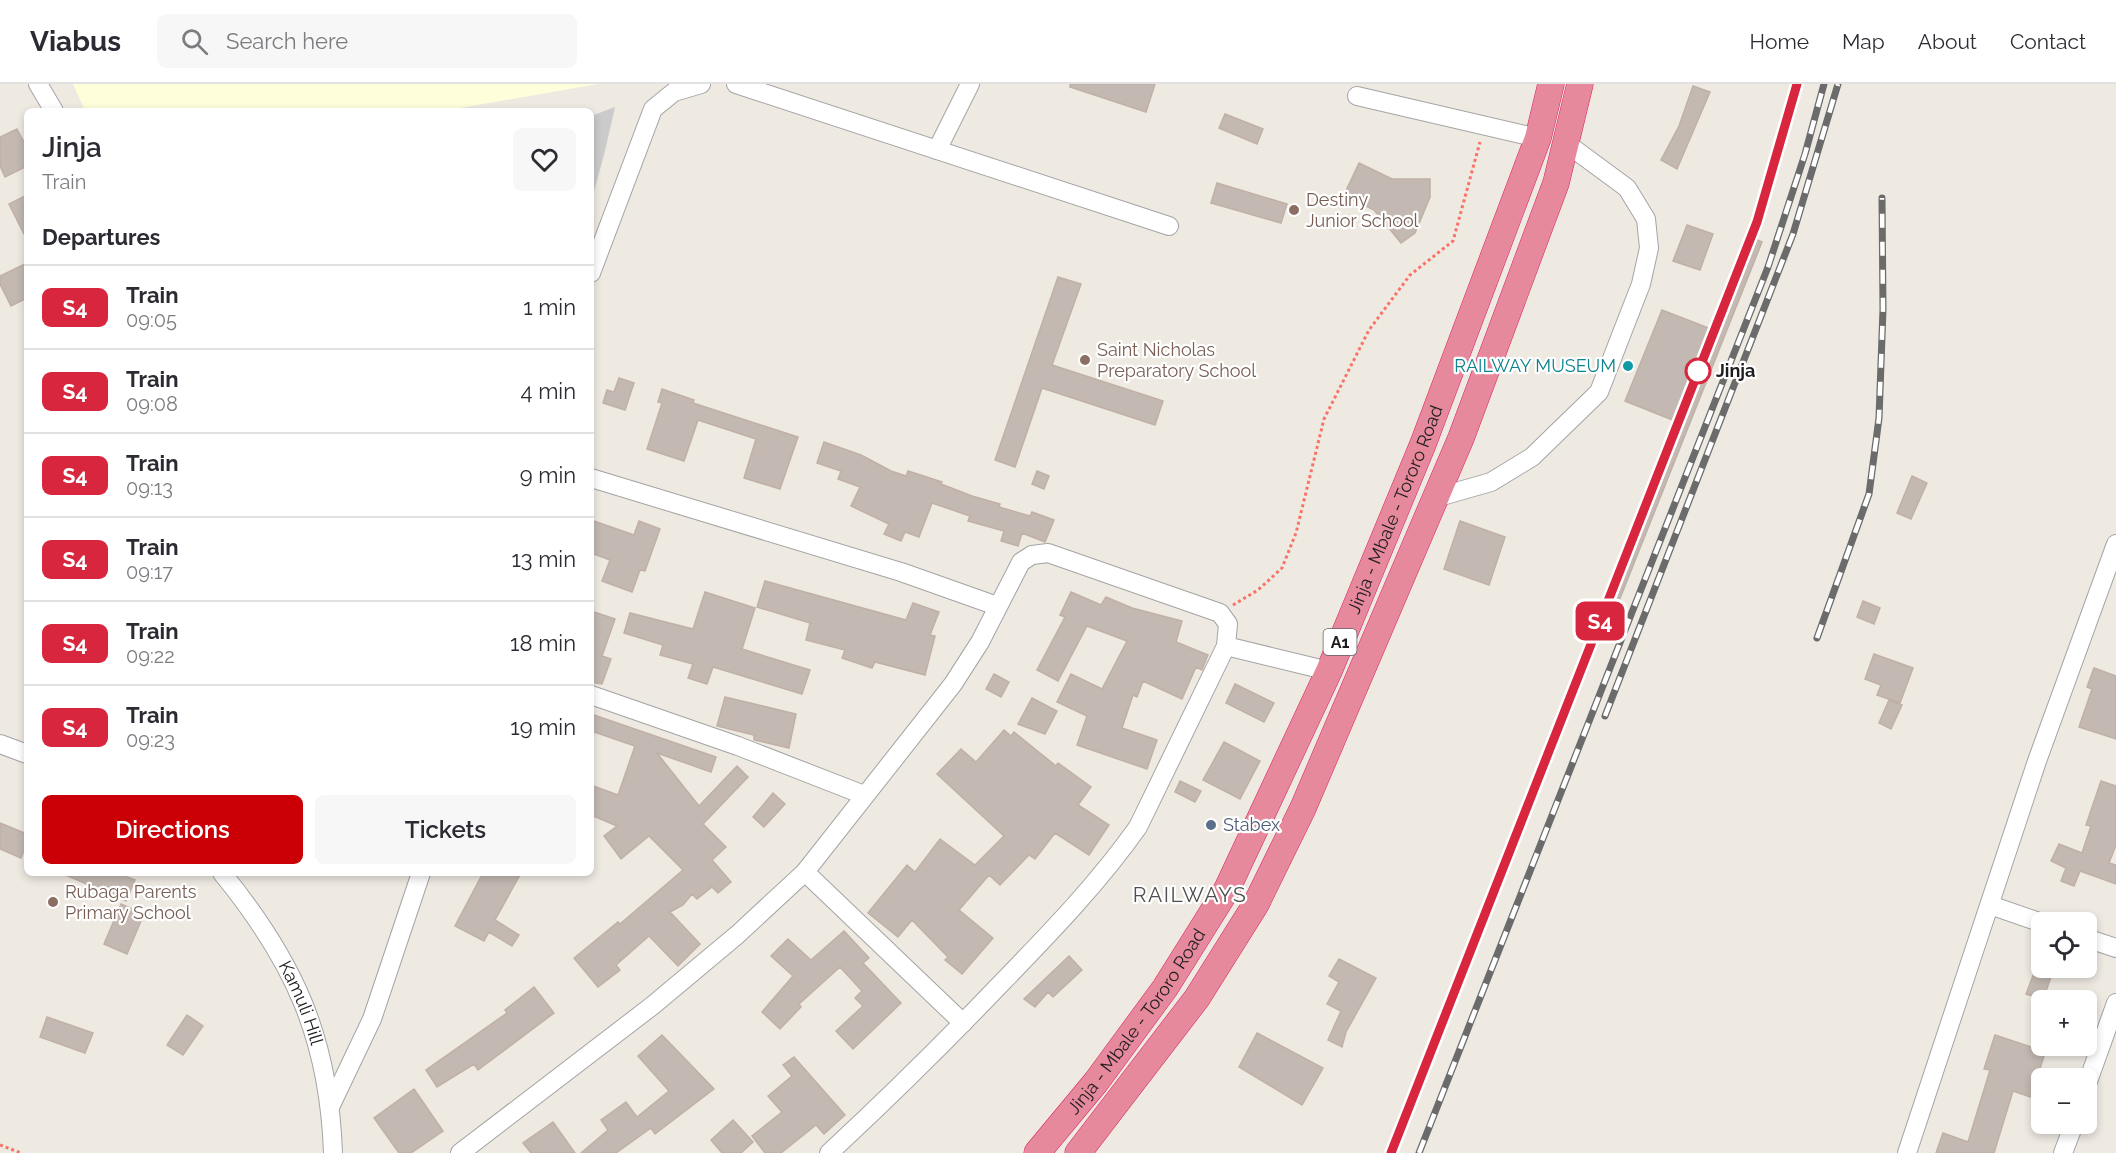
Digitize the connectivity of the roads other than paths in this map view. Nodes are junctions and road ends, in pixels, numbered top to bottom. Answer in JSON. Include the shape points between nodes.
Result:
{"nodes":[{"id":1,"x":38,"y":84,"type":"edge"},
{"id":2,"x":701,"y":84,"type":"edge"},
{"id":3,"x":736,"y":84,"type":"edge"},
{"id":4,"x":970,"y":84,"type":"edge"},
{"id":5,"x":1551,"y":84,"type":"edge"},
{"id":6,"x":1580,"y":84,"type":"edge"},
{"id":7,"x":1357,"y":96,"type":"dead end"},
{"id":8,"x":52,"y":108,"type":"edge"},
{"id":9,"x":1538,"y":138,"type":"junction"},
{"id":10,"x":1566,"y":143,"type":"junction"},
{"id":11,"x":937,"y":150,"type":"junction"},
{"id":12,"x":1169,"y":226,"type":"dead end"},
{"id":13,"x":594,"y":265,"type":"edge"},
{"id":14,"x":594,"y":479,"type":"edge"},
{"id":15,"x":1435,"y":498,"type":"junction"},
{"id":16,"x":2116,"y":544,"type":"edge"},
{"id":17,"x":997,"y":606,"type":"junction"},
{"id":18,"x":1226,"y":646,"type":"junction"},
{"id":19,"x":1329,"y":671,"type":"junction"},
{"id":20,"x":594,"y":696,"type":"edge"},
{"id":21,"x":0,"y":744,"type":"edge"},
{"id":22,"x":24,"y":753,"type":"edge"},
{"id":23,"x":864,"y":795,"type":"junction"},
{"id":24,"x":805,"y":872,"type":"junction"},
{"id":25,"x":224,"y":876,"type":"edge"},
{"id":26,"x":420,"y":876,"type":"edge"},
{"id":27,"x":1990,"y":905,"type":"junction"},
{"id":28,"x":2031,"y":919,"type":"edge"},
{"id":29,"x":2097,"y":942,"type":"edge"},
{"id":30,"x":2116,"y":948,"type":"edge"},
{"id":31,"x":2116,"y":1005,"type":"edge"},
{"id":32,"x":963,"y":1023,"type":"junction"},
{"id":33,"x":2093,"y":1068,"type":"edge"},
{"id":34,"x":331,"y":1105,"type":"junction"},
{"id":35,"x":2070,"y":1134,"type":"edge"},
{"id":36,"x":333,"y":1153,"type":"edge"},
{"id":37,"x":460,"y":1153,"type":"edge"},
{"id":38,"x":829,"y":1153,"type":"edge"},
{"id":39,"x":1036,"y":1153,"type":"edge"},
{"id":40,"x":1078,"y":1153,"type":"edge"},
{"id":41,"x":1907,"y":1153,"type":"edge"},
{"id":42,"x":2063,"y":1153,"type":"edge"}],
"edges":[{"from":1,"to":8,"type":"street"},
{"from":2,"to":13,"type":"street","via":[[674,92],[653,109]]},
{"from":3,"to":11,"type":"street"},
{"from":4,"to":11,"type":"street"},
{"from":5,"to":9,"type":"highway","name":"Jinja - Mbale - Tororo Road","number":"A1"},
{"from":6,"to":10,"type":"highway","name":"Jinja - Mbale - Tororo Road","number":"A1"},
{"from":7,"to":9,"type":"street"},
{"from":9,"to":19,"type":"highway","name":"Jinja - Mbale - Tororo Road","number":"A1","via":[[1423,444]]},
{"from":10,"to":15,"type":"highway","name":"Jinja - Mbale - Tororo Road","number":"A1","via":[[1556,183]]},
{"from":10,"to":15,"type":"street","via":[[1627,188],[1646,219],[1649,248],[1641,284],[1599,392],[1532,457],[1491,482]]},
{"from":11,"to":12,"type":"street"},
{"from":14,"to":17,"type":"street","via":[[901,572]]},
{"from":15,"to":40,"type":"highway","name":"Jinja - Mbale - Tororo Road","number":"A1","via":[[1303,808],[1256,904],[1197,998]]},
{"from":16,"to":27,"type":"street","via":[[2037,761]]},
{"from":17,"to":18,"type":"street","via":[[1021,562],[1032,555],[1048,553],[1220,613],[1227,624]]},
{"from":17,"to":23,"type":"street","via":[[953,684]]},
{"from":18,"to":19,"type":"street"},
{"from":18,"to":32,"type":"street","via":[[1138,827],[1046,938]]},
{"from":19,"to":39,"type":"highway","name":"Jinja - Mbale - Tororo Road","number":"A1","via":[[1227,889],[1165,988],[1096,1082]]},
{"from":20,"to":23,"type":"street"},
{"from":21,"to":22,"type":"street"},
{"from":23,"to":24,"type":"street"},
{"from":24,"to":32,"type":"street"},
{"from":24,"to":37,"type":"street","via":[[652,1006]]},
{"from":25,"to":34,"type":"street","name":"Kamuli Hill","via":[[256,915],[304,1001]]},
{"from":26,"to":34,"type":"street","via":[[372,1019]]},
{"from":27,"to":28,"type":"street"},
{"from":27,"to":41,"type":"street"},
{"from":29,"to":30,"type":"street"},
{"from":31,"to":33,"type":"street"},
{"from":32,"to":38,"type":"street"},
{"from":34,"to":36,"type":"street","name":"Kamuli Hill"},
{"from":35,"to":42,"type":"street"}]}
